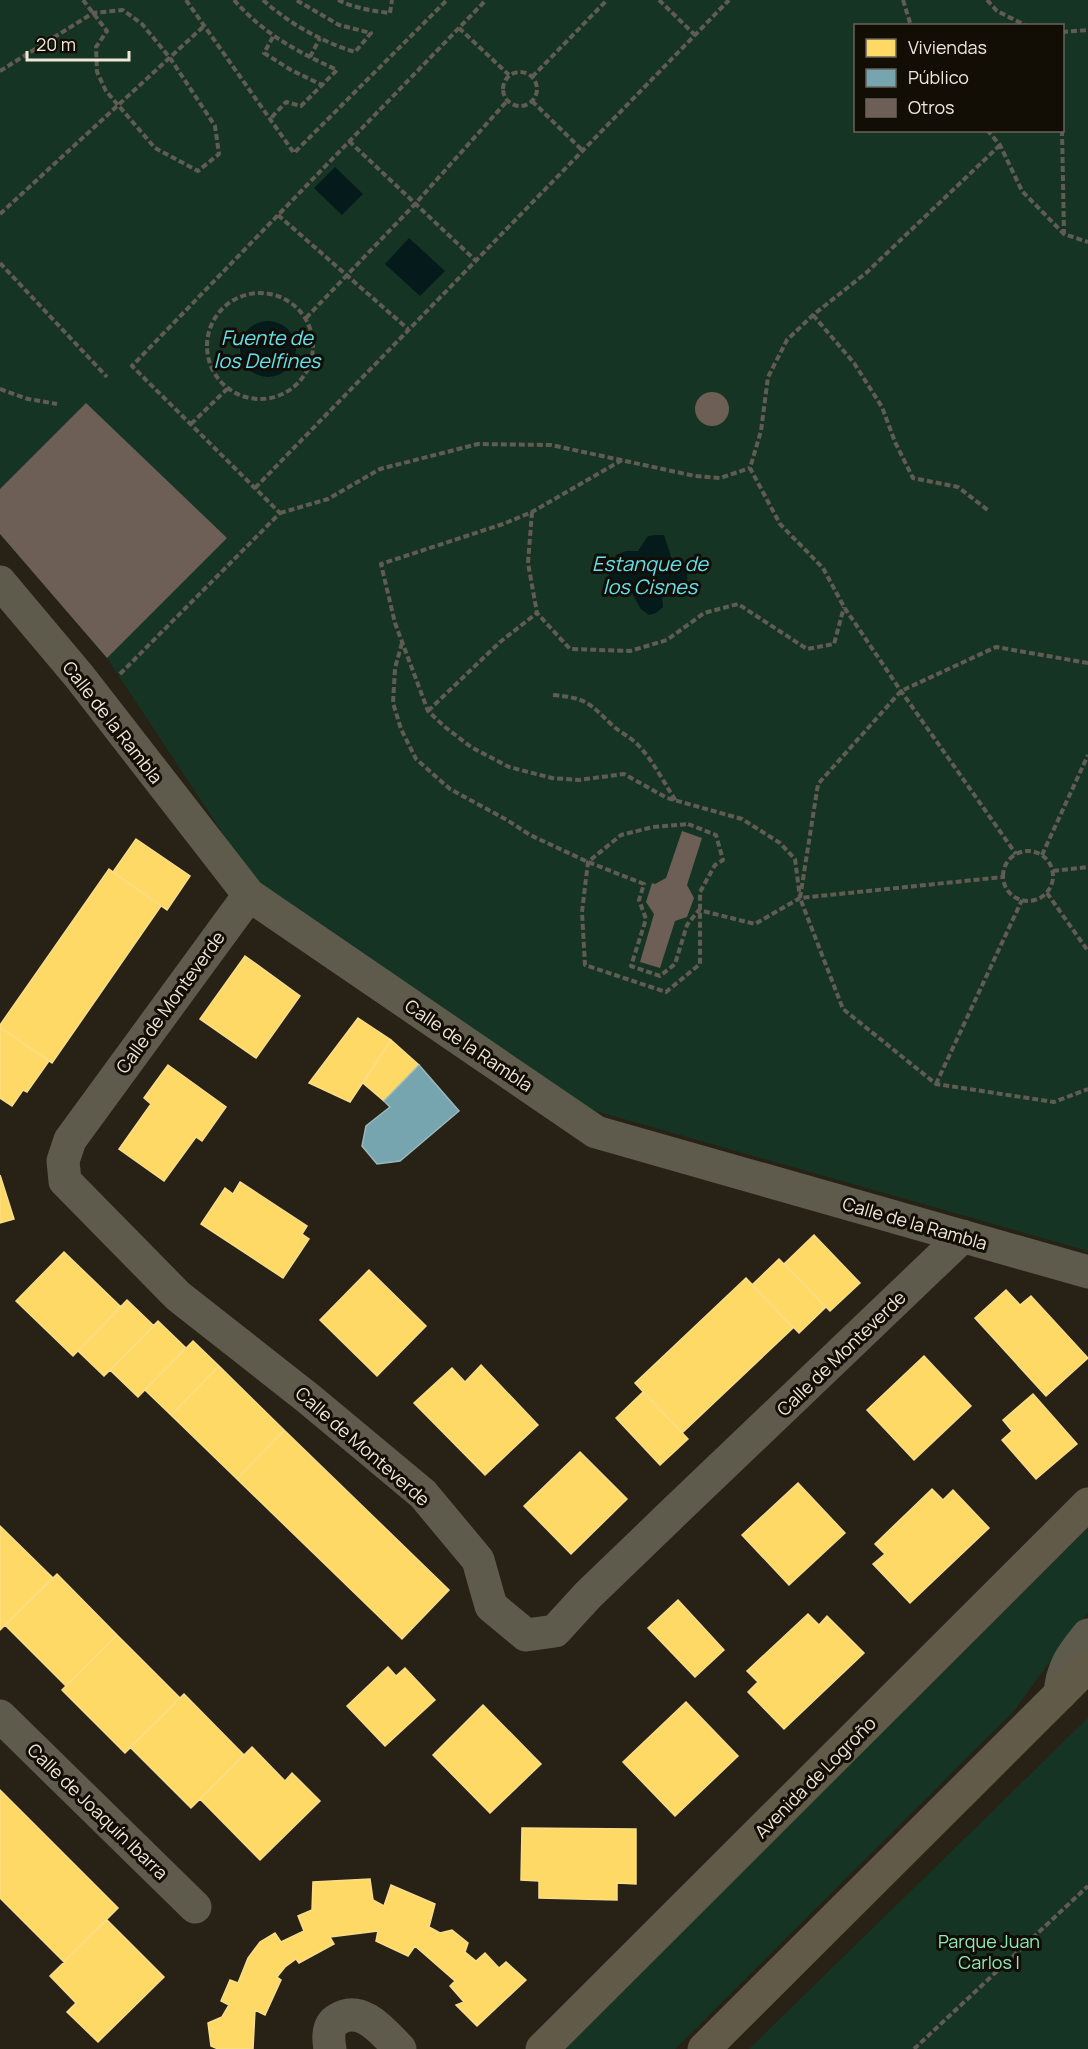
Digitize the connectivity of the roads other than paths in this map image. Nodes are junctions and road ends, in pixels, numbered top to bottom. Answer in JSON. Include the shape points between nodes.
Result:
{"nodes":[{"id":1,"x":0,"y":582,"type":"edge"},
{"id":2,"x":249,"y":895,"type":"junction"},
{"id":3,"x":963,"y":1236,"type":"junction"},
{"id":4,"x":1088,"y":1272,"type":"edge"},
{"id":5,"x":1088,"y":1504,"type":"edge"},
{"id":6,"x":1088,"y":1635,"type":"edge"},
{"id":7,"x":1088,"y":1666,"type":"edge"},
{"id":8,"x":1060,"y":1694,"type":"junction"},
{"id":9,"x":0,"y":1716,"type":"edge"},
{"id":10,"x":195,"y":1907,"type":"dead end"},
{"id":11,"x":330,"y":2049,"type":"edge"},
{"id":12,"x":400,"y":2049,"type":"edge"},
{"id":13,"x":542,"y":2049,"type":"edge"},
{"id":14,"x":704,"y":2049,"type":"edge"}],
"edges":[{"from":1,"to":2,"type":"street","name":"Calle de la Rambla","via":[[79,676]]},
{"from":2,"to":3,"type":"street","name":"Calle de la Rambla","via":[[596,1132]]},
{"from":2,"to":3,"type":"street","name":"Calle de Monteverde","via":[[70,1140],[63,1161],[65,1181],[178,1296],[423,1494],[478,1560],[491,1606],[526,1635],[555,1631]]},
{"from":3,"to":4,"type":"street","name":"Calle de la Rambla"},
{"from":5,"to":13,"type":"main road","name":"Avenida de Logroño"},
{"from":6,"to":8,"type":"street","via":[[1061,1677]]},
{"from":7,"to":8,"type":"main road"},
{"from":8,"to":14,"type":"main road"},
{"from":9,"to":10,"type":"street","name":"Calle de Joaquín Ibarra"},
{"from":11,"to":12,"type":"street","via":[[328,2032],[334,2021],[347,2014],[370,2020]]}]}
